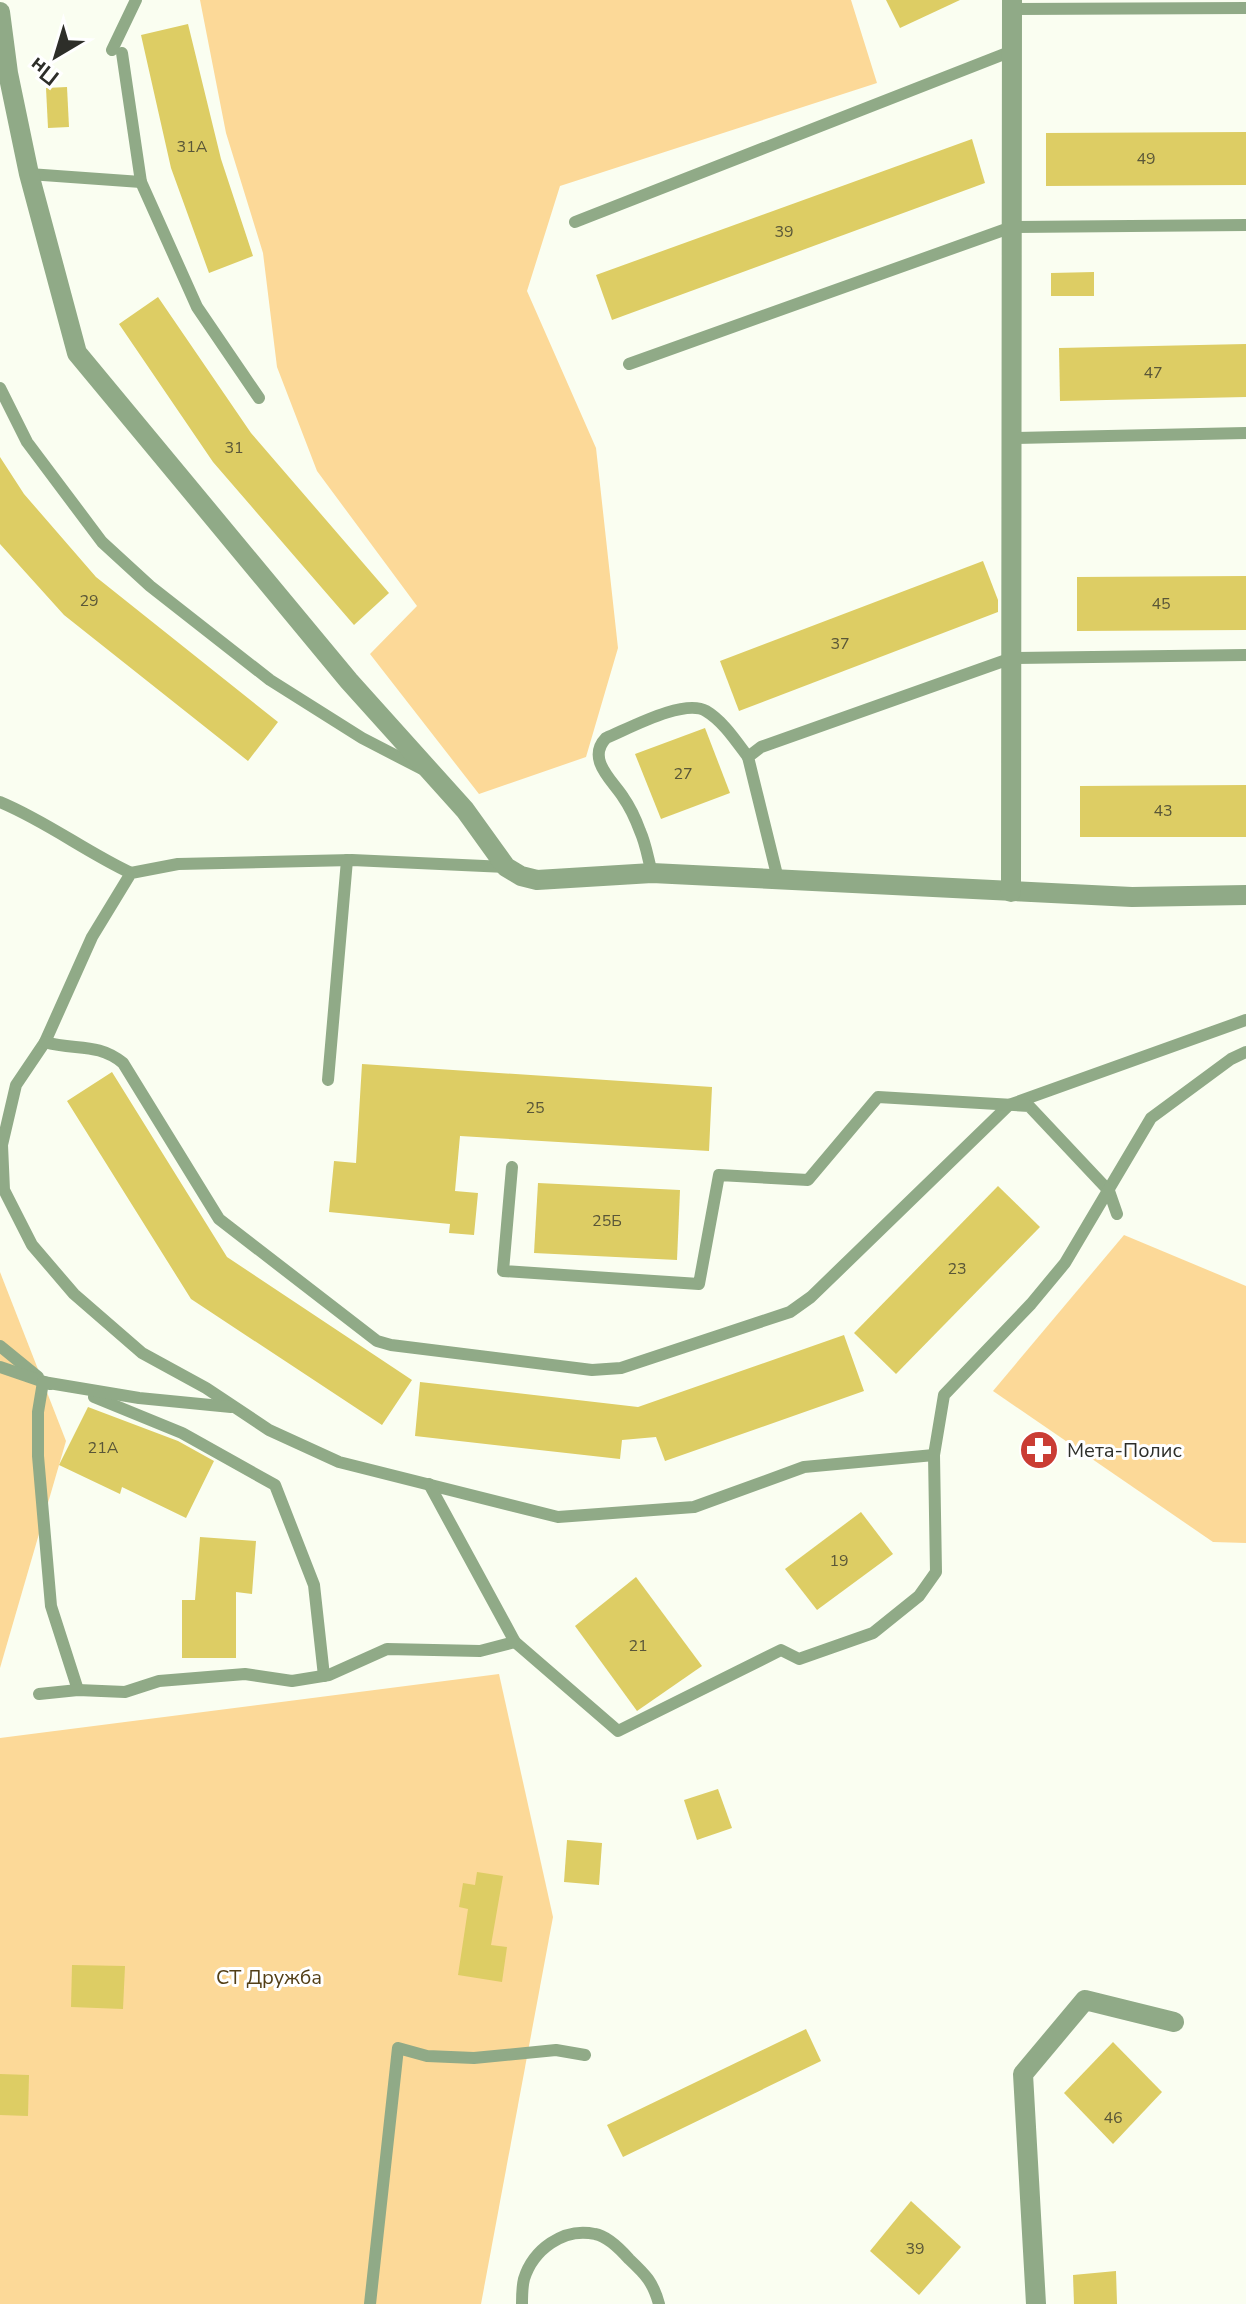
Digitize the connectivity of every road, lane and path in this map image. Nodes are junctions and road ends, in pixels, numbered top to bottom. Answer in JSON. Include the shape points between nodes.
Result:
{"nodes":[{"id":1,"x":136,"y":0,"type":"edge"},
{"id":2,"x":1012,"y":5,"type":"edge"},
{"id":3,"x":1246,"y":8,"type":"edge"},
{"id":4,"x":0,"y":12,"type":"edge"},
{"id":5,"x":1012,"y":51,"type":"junction"},
{"id":6,"x":29,"y":174,"type":"junction"},
{"id":7,"x":141,"y":182,"type":"junction"},
{"id":8,"x":575,"y":222,"type":"dead end"},
{"id":9,"x":1246,"y":225,"type":"edge"},
{"id":10,"x":1012,"y":227,"type":"junction"},
{"id":11,"x":629,"y":364,"type":"dead end"},
{"id":12,"x":0,"y":388,"type":"edge"},
{"id":13,"x":259,"y":398,"type":"dead end"},
{"id":14,"x":1246,"y":433,"type":"edge"},
{"id":15,"x":1011,"y":438,"type":"junction"},
{"id":16,"x":1246,"y":655,"type":"edge"},
{"id":17,"x":1012,"y":658,"type":"junction"},
{"id":18,"x":748,"y":757,"type":"junction"},
{"id":19,"x":432,"y":774,"type":"junction"},
{"id":20,"x":0,"y":802,"type":"edge"},
{"id":21,"x":347,"y":860,"type":"junction"},
{"id":22,"x":506,"y":867,"type":"junction"},
{"id":23,"x":131,"y":873,"type":"junction"},
{"id":24,"x":652,"y":873,"type":"junction"},
{"id":25,"x":778,"y":879,"type":"junction"},
{"id":26,"x":1011,"y":892,"type":"junction"},
{"id":27,"x":1246,"y":895,"type":"edge"},
{"id":28,"x":1246,"y":1020,"type":"edge"},
{"id":29,"x":45,"y":1042,"type":"junction"},
{"id":30,"x":1246,"y":1052,"type":"edge"},
{"id":31,"x":328,"y":1080,"type":"dead end"},
{"id":32,"x":1009,"y":1105,"type":"junction"},
{"id":33,"x":512,"y":1167,"type":"dead end"},
{"id":34,"x":1109,"y":1191,"type":"junction"},
{"id":35,"x":1117,"y":1214,"type":"dead end"},
{"id":36,"x":0,"y":1346,"type":"edge"},
{"id":37,"x":0,"y":1367,"type":"edge"},
{"id":38,"x":43,"y":1382,"type":"junction"},
{"id":39,"x":234,"y":1407,"type":"junction"},
{"id":40,"x":934,"y":1455,"type":"junction"},
{"id":41,"x":429,"y":1484,"type":"junction"},
{"id":42,"x":515,"y":1642,"type":"junction"},
{"id":43,"x":324,"y":1676,"type":"junction"},
{"id":44,"x":78,"y":1690,"type":"junction"},
{"id":45,"x":39,"y":1694,"type":"dead end"},
{"id":46,"x":1174,"y":2022,"type":"dead end"},
{"id":47,"x":585,"y":2055,"type":"dead end"},
{"id":48,"x":370,"y":2304,"type":"edge"},
{"id":49,"x":522,"y":2304,"type":"edge"},
{"id":50,"x":659,"y":2304,"type":"edge"},
{"id":51,"x":1036,"y":2304,"type":"edge"}],
"edges":[{"from":1,"to":7,"type":"lane","via":[[117,51]]},
{"from":2,"to":3,"type":"lane"},
{"from":2,"to":5,"type":"street"},
{"from":4,"to":6,"type":"street"},
{"from":5,"to":8,"type":"lane"},
{"from":5,"to":10,"type":"street"},
{"from":6,"to":7,"type":"lane"},
{"from":6,"to":19,"type":"street","via":[[77,353],[338,669]]},
{"from":7,"to":13,"type":"lane","via":[[197,307]]},
{"from":9,"to":10,"type":"lane"},
{"from":10,"to":11,"type":"lane"},
{"from":10,"to":15,"type":"street"},
{"from":12,"to":19,"type":"lane","via":[[27,442],[69,500],[102,542],[150,586],[270,680]]},
{"from":14,"to":15,"type":"lane"},
{"from":15,"to":17,"type":"street"},
{"from":16,"to":17,"type":"lane"},
{"from":17,"to":18,"type":"lane","via":[[761,747]]},
{"from":17,"to":26,"type":"street"},
{"from":18,"to":24,"type":"lane","via":[[704,709],[683,707],[599,745],[606,778],[641,832]]},
{"from":18,"to":25,"type":"lane"},
{"from":19,"to":22,"type":"street"},
{"from":20,"to":23,"type":"lane"},
{"from":21,"to":22,"type":"lane"},
{"from":21,"to":23,"type":"lane","via":[[178,864]]},
{"from":21,"to":31,"type":"lane"},
{"from":22,"to":24,"type":"street","via":[[537,880]]},
{"from":23,"to":29,"type":"lane","via":[[92,937]]},
{"from":24,"to":25,"type":"street"},
{"from":25,"to":26,"type":"street"},
{"from":26,"to":27,"type":"street"},
{"from":28,"to":32,"type":"lane"},
{"from":29,"to":32,"type":"lane","via":[[94,1047],[123,1063],[219,1219],[377,1341],[592,1370],[621,1368],[790,1312]]},
{"from":29,"to":39,"type":"lane","via":[[16,1085],[2,1145],[4,1190],[32,1245],[74,1294],[142,1353]]},
{"from":30,"to":34,"type":"lane","via":[[1151,1118]]},
{"from":32,"to":33,"type":"lane","via":[[878,1097],[808,1180],[719,1175],[699,1284],[503,1271]]},
{"from":32,"to":34,"type":"lane","via":[[1029,1106]]},
{"from":34,"to":35,"type":"lane"},
{"from":34,"to":40,"type":"lane","via":[[1049,1283],[944,1395]]},
{"from":36,"to":38,"type":"lane"},
{"from":37,"to":38,"type":"lane"},
{"from":38,"to":39,"type":"lane"},
{"from":38,"to":43,"type":"lane","via":[[182,1433],[275,1485],[314,1585]]},
{"from":38,"to":44,"type":"lane","via":[[38,1456],[51,1606]]},
{"from":39,"to":41,"type":"lane","via":[[269,1430],[339,1462]]},
{"from":40,"to":41,"type":"lane","via":[[804,1467],[694,1507],[558,1517]]},
{"from":40,"to":42,"type":"lane","via":[[936,1572],[919,1596],[873,1633],[799,1659],[781,1650],[618,1731]]},
{"from":41,"to":42,"type":"lane"},
{"from":42,"to":43,"type":"lane","via":[[480,1651],[387,1649]]},
{"from":43,"to":44,"type":"lane","via":[[292,1681],[245,1674],[159,1681],[125,1692]]},
{"from":44,"to":45,"type":"lane"},
{"from":46,"to":51,"type":"street","via":[[1085,2000],[1023,2074]]},
{"from":47,"to":48,"type":"lane","via":[[556,2050],[474,2058],[427,2056],[398,2048]]},
{"from":49,"to":50,"type":"lane","via":[[524,2280],[547,2245],[566,2235],[596,2234],[620,2249],[653,2283]]}]}
